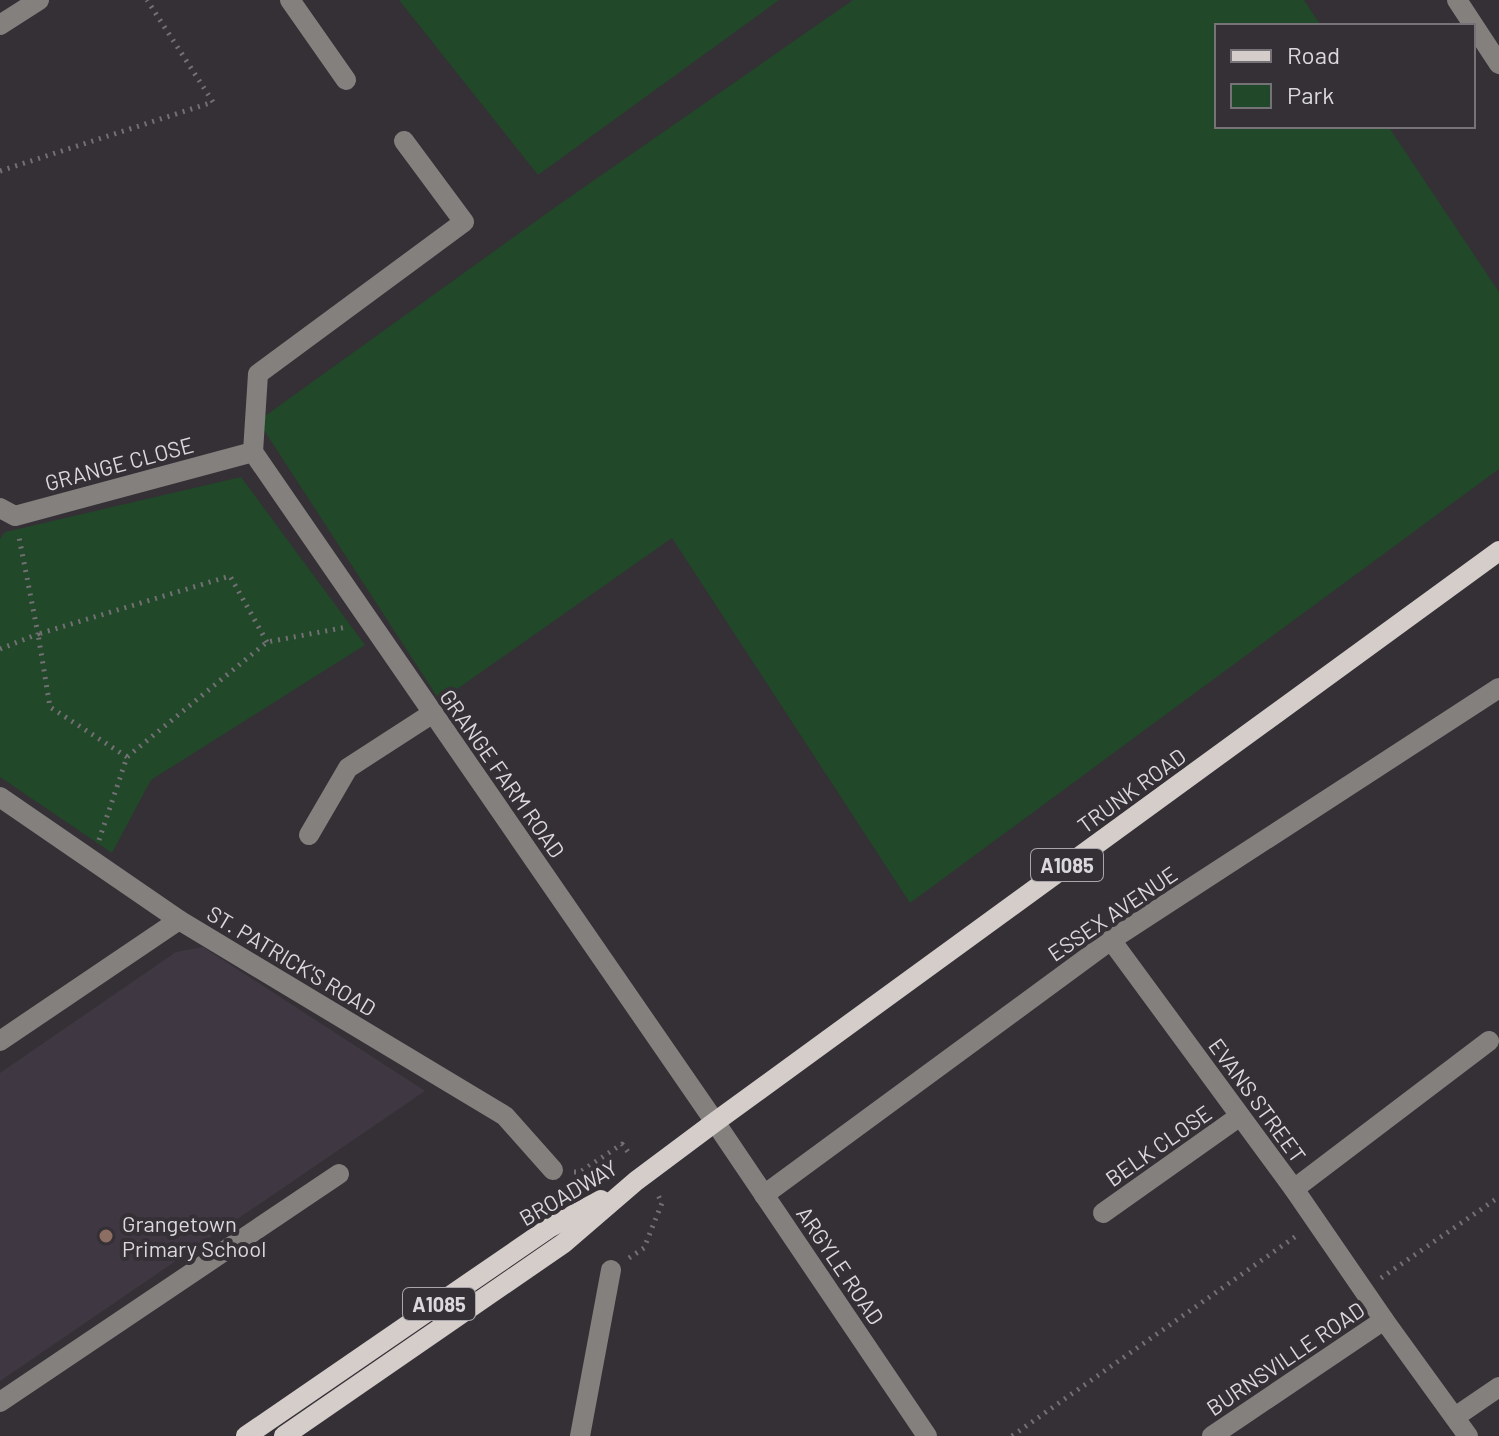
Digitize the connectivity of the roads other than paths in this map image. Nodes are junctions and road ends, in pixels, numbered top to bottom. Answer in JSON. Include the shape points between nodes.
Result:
{"nodes":[{"id":1,"x":39,"y":0,"type":"edge"},
{"id":2,"x":290,"y":0,"type":"edge"},
{"id":3,"x":1457,"y":0,"type":"edge"},
{"id":4,"x":1473,"y":24,"type":"edge"},
{"id":5,"x":0,"y":25,"type":"edge"},
{"id":6,"x":1475,"y":27,"type":"edge"},
{"id":7,"x":1499,"y":64,"type":"edge"},
{"id":8,"x":346,"y":80,"type":"dead end"},
{"id":9,"x":404,"y":141,"type":"dead end"},
{"id":10,"x":253,"y":452,"type":"junction"},
{"id":11,"x":8,"y":512,"type":"edge"},
{"id":12,"x":1499,"y":551,"type":"edge"},
{"id":13,"x":1499,"y":688,"type":"edge"},
{"id":14,"x":433,"y":713,"type":"junction"},
{"id":15,"x":0,"y":797,"type":"edge"},
{"id":16,"x":309,"y":835,"type":"dead end"},
{"id":17,"x":179,"y":920,"type":"junction"},
{"id":18,"x":1111,"y":940,"type":"junction"},
{"id":19,"x":0,"y":1041,"type":"edge"},
{"id":20,"x":1489,"y":1041,"type":"dead end"},
{"id":21,"x":1240,"y":1116,"type":"junction"},
{"id":22,"x":715,"y":1122,"type":"junction"},
{"id":23,"x":553,"y":1170,"type":"dead end"},
{"id":24,"x":339,"y":1174,"type":"dead end"},
{"id":25,"x":636,"y":1181,"type":"junction"},
{"id":26,"x":1294,"y":1189,"type":"junction"},
{"id":27,"x":764,"y":1195,"type":"junction"},
{"id":28,"x":1103,"y":1213,"type":"dead end"},
{"id":29,"x":611,"y":1270,"type":"dead end"},
{"id":30,"x":1384,"y":1320,"type":"junction"},
{"id":31,"x":1499,"y":1387,"type":"edge"},
{"id":32,"x":0,"y":1402,"type":"edge"},
{"id":33,"x":1455,"y":1417,"type":"junction"},
{"id":34,"x":246,"y":1436,"type":"edge"},
{"id":35,"x":284,"y":1436,"type":"edge"},
{"id":36,"x":580,"y":1436,"type":"edge"},
{"id":37,"x":927,"y":1436,"type":"edge"},
{"id":38,"x":1212,"y":1436,"type":"edge"},
{"id":39,"x":1468,"y":1436,"type":"edge"}],
"edges":[{"from":1,"to":5,"type":"street"},
{"from":2,"to":8,"type":"street"},
{"from":3,"to":4,"type":"street"},
{"from":6,"to":7,"type":"street"},
{"from":9,"to":10,"type":"street","via":[[464,222],[258,374]]},
{"from":10,"to":11,"type":"street","name":"GRANGE CLOSE"},
{"from":10,"to":14,"type":"street","name":"GRANGE FARM ROAD"},
{"from":12,"to":22,"type":"main road","name":"TRUNK ROAD","number":"A1085"},
{"from":13,"to":18,"type":"street","name":"ESSEX AVENUE"},
{"from":14,"to":16,"type":"street","via":[[348,768]]},
{"from":14,"to":22,"type":"street","name":"GRANGE FARM ROAD"},
{"from":15,"to":17,"type":"street","name":"ST. PATRICK'S ROAD"},
{"from":17,"to":19,"type":"street"},
{"from":17,"to":23,"type":"street","name":"ST. PATRICK'S ROAD","via":[[505,1116]]},
{"from":18,"to":21,"type":"street","name":"EVANS STREET"},
{"from":18,"to":27,"type":"street","name":"ESSEX AVENUE"},
{"from":20,"to":26,"type":"street"},
{"from":21,"to":26,"type":"street","name":"EVANS STREET"},
{"from":21,"to":28,"type":"street","name":"BELK CLOSE"},
{"from":22,"to":25,"type":"main road","name":"TRUNK ROAD","number":"A1085"},
{"from":22,"to":27,"type":"street","name":"ARGYLE ROAD"},
{"from":24,"to":32,"type":"street"},
{"from":25,"to":34,"type":"main road","name":"BROADWAY","number":"A1085","via":[[549,1228]]},
{"from":25,"to":35,"type":"main road","name":"BROADWAY","number":"A1085","via":[[564,1243]]},
{"from":26,"to":30,"type":"street","name":"EVANS STREET"},
{"from":27,"to":37,"type":"street","name":"ARGYLE ROAD"},
{"from":29,"to":36,"type":"street"},
{"from":30,"to":33,"type":"street","name":"EVANS STREET"},
{"from":30,"to":38,"type":"street","name":"BURNSVILLE ROAD"},
{"from":31,"to":33,"type":"street"},
{"from":33,"to":39,"type":"street","name":"EVANS STREET"}]}
